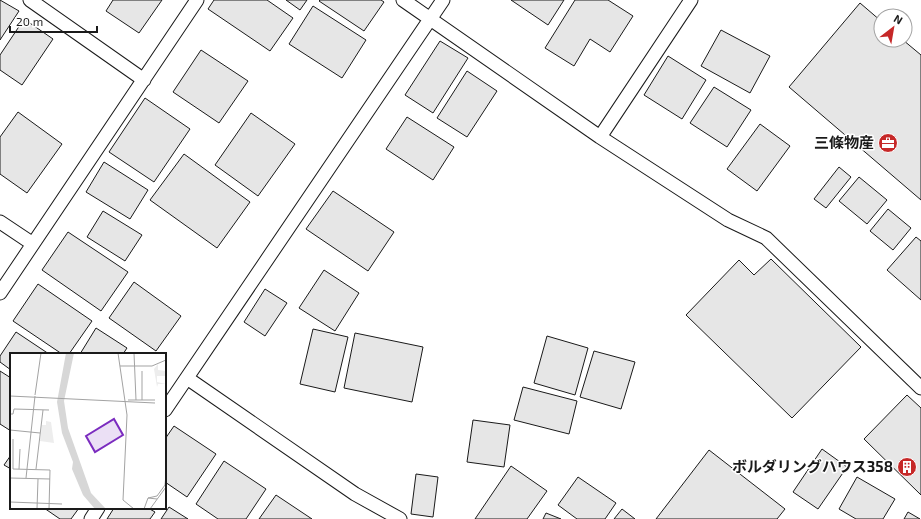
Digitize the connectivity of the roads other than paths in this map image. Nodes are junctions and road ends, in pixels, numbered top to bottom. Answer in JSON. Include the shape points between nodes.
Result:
{"nodes":[{"id":1,"x":30,"y":0,"type":"edge"},
{"id":2,"x":197,"y":0,"type":"edge"},
{"id":3,"x":403,"y":0,"type":"edge"},
{"id":4,"x":443,"y":0,"type":"edge"},
{"id":5,"x":691,"y":0,"type":"edge"},
{"id":6,"x":430,"y":19,"type":"junction"},
{"id":7,"x":144,"y":80,"type":"junction"},
{"id":8,"x":600,"y":137,"type":"junction"},
{"id":9,"x":0,"y":222,"type":"edge"},
{"id":10,"x":33,"y":244,"type":"junction"},
{"id":11,"x":0,"y":293,"type":"edge"},
{"id":12,"x":187,"y":378,"type":"junction"},
{"id":13,"x":921,"y":388,"type":"edge"},
{"id":14,"x":166,"y":409,"type":"edge"},
{"id":15,"x":97,"y":509,"type":"edge"},
{"id":16,"x":91,"y":519,"type":"edge"},
{"id":17,"x":400,"y":519,"type":"edge"}],
"edges":[{"from":1,"to":7,"type":"lane"},
{"from":2,"to":7,"type":"lane"},
{"from":3,"to":6,"type":"lane"},
{"from":4,"to":6,"type":"lane"},
{"from":5,"to":8,"type":"lane"},
{"from":6,"to":8,"type":"lane"},
{"from":6,"to":12,"type":"lane"},
{"from":7,"to":10,"type":"lane"},
{"from":8,"to":13,"type":"lane","via":[[728,220],[766,238]]},
{"from":9,"to":10,"type":"lane"},
{"from":10,"to":11,"type":"lane"},
{"from":12,"to":14,"type":"lane"},
{"from":12,"to":17,"type":"lane","via":[[355,494]]},
{"from":15,"to":16,"type":"lane"}]}
